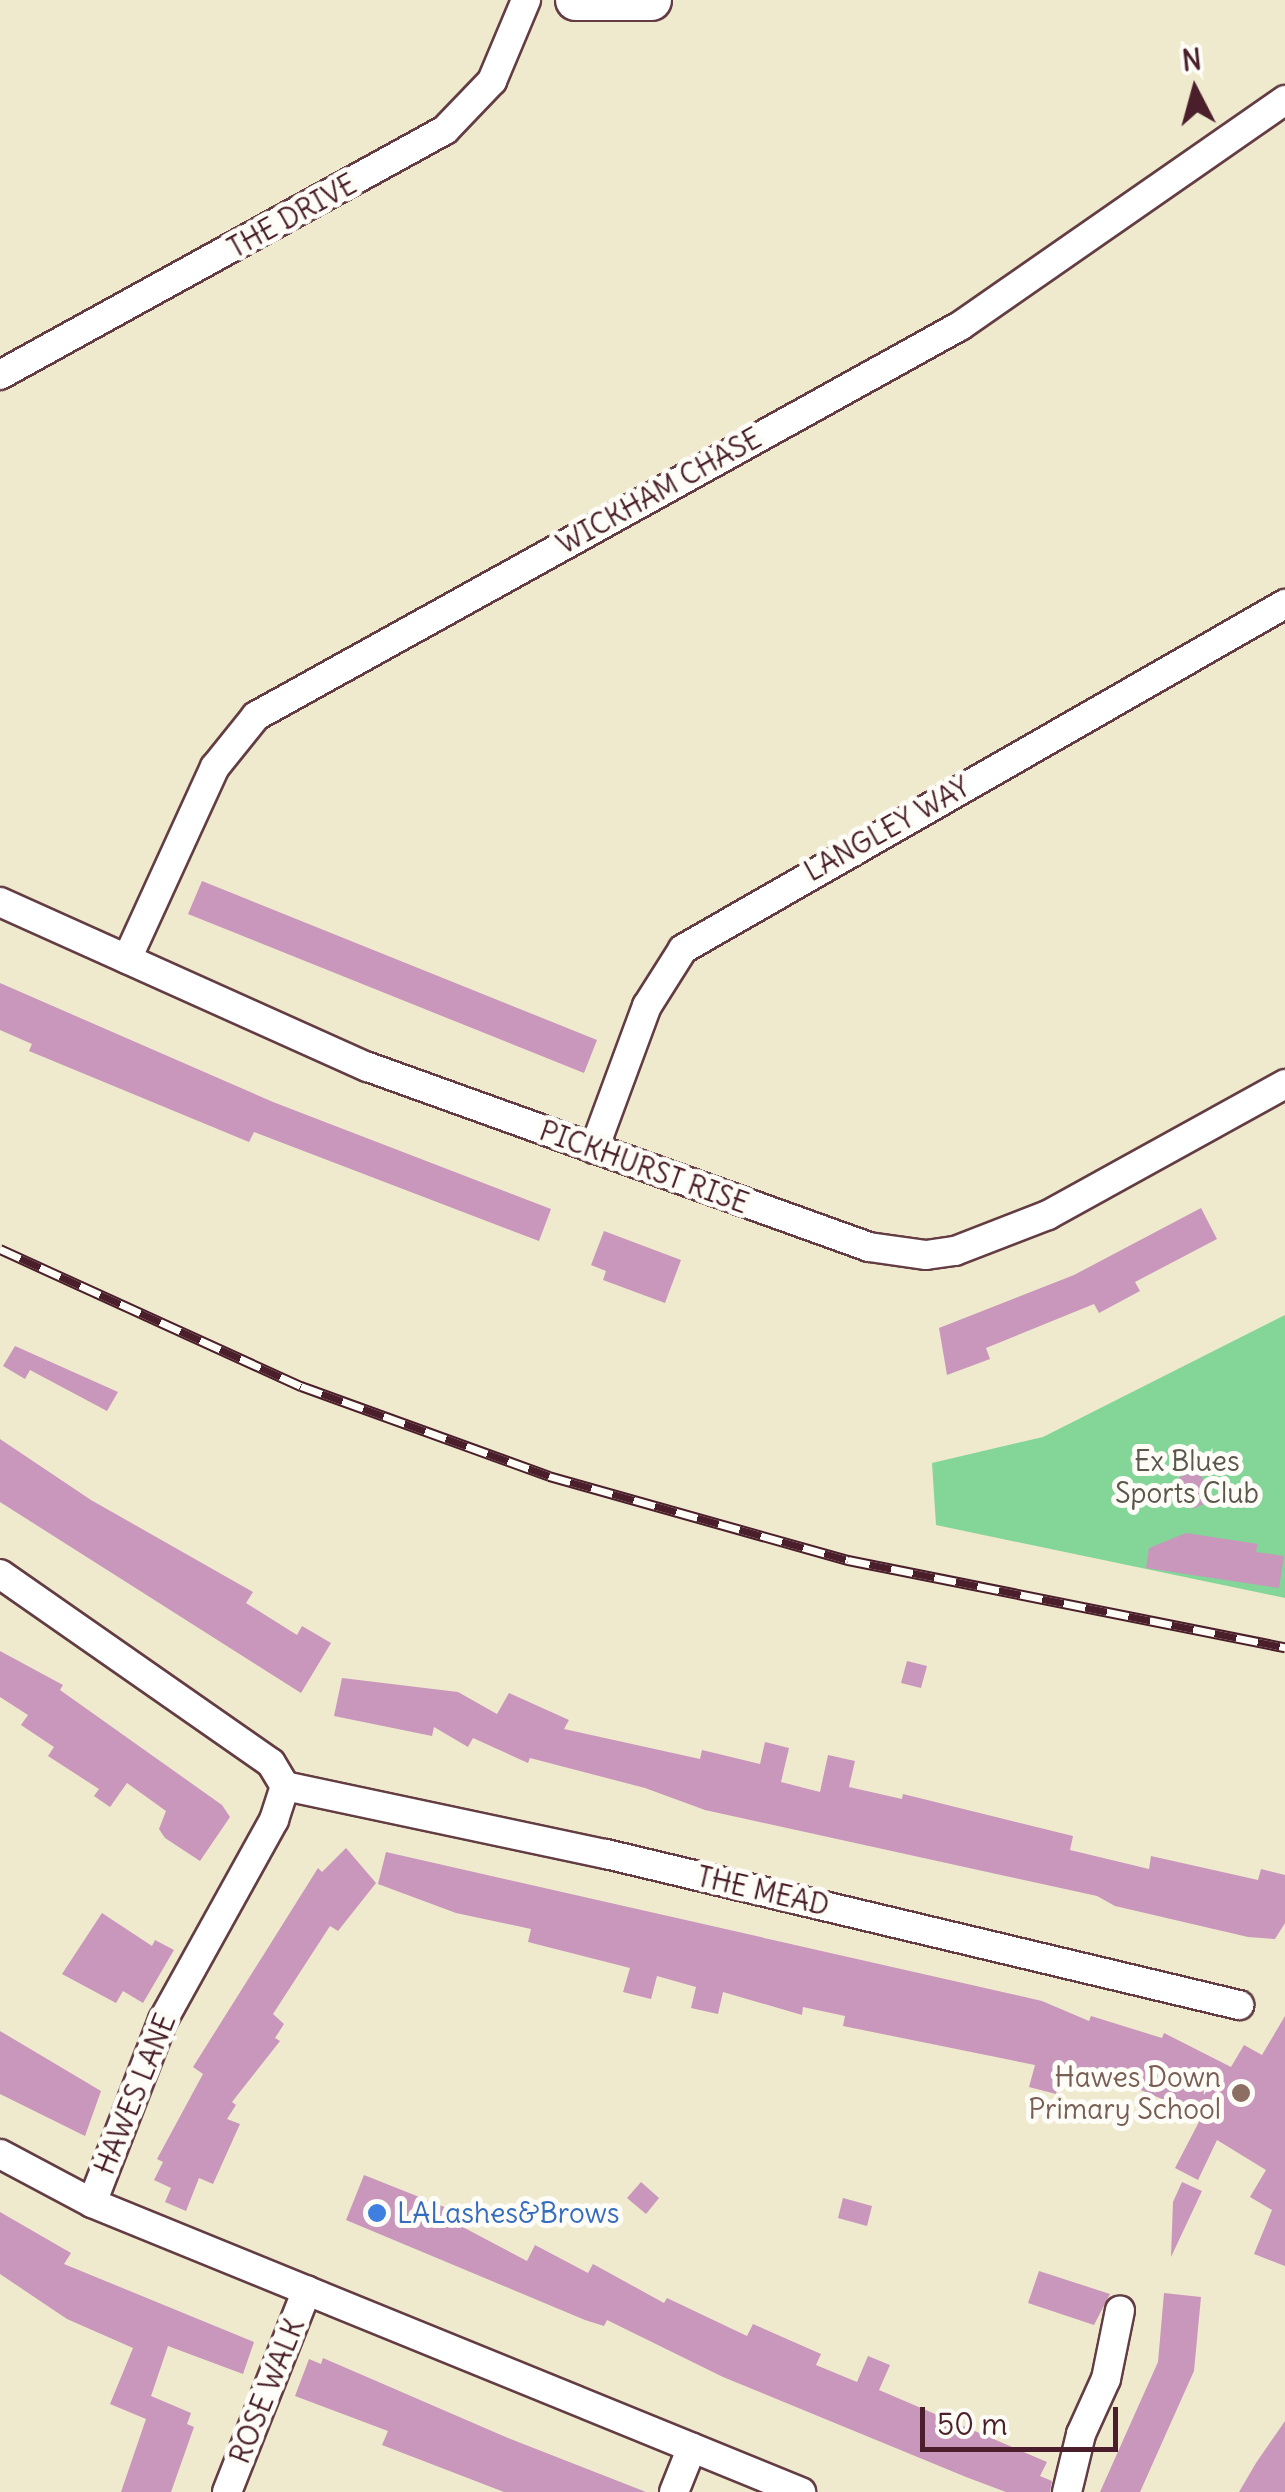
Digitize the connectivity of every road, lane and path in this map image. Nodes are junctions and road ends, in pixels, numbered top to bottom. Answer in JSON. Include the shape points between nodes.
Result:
{"nodes":[{"id":1,"x":526,"y":0,"type":"edge"},
{"id":2,"x":576,"y":0,"type":"edge"},
{"id":3,"x":651,"y":0,"type":"edge"},
{"id":4,"x":1285,"y":100,"type":"edge"},
{"id":5,"x":0,"y":375,"type":"edge"},
{"id":6,"x":1285,"y":604,"type":"edge"},
{"id":7,"x":0,"y":902,"type":"edge"},
{"id":8,"x":126,"y":959,"type":"junction"},
{"id":9,"x":1285,"y":1084,"type":"edge"},
{"id":10,"x":594,"y":1150,"type":"junction"},
{"id":11,"x":0,"y":1574,"type":"edge"},
{"id":12,"x":284,"y":1786,"type":"junction"},
{"id":13,"x":1239,"y":2005,"type":"dead end"},
{"id":14,"x":0,"y":2154,"type":"edge"},
{"id":15,"x":92,"y":2203,"type":"junction"},
{"id":16,"x":307,"y":2290,"type":"junction"},
{"id":17,"x":1120,"y":2310,"type":"dead end"},
{"id":18,"x":692,"y":2447,"type":"junction"},
{"id":19,"x":228,"y":2492,"type":"edge"},
{"id":20,"x":674,"y":2492,"type":"edge"},
{"id":21,"x":801,"y":2492,"type":"edge"},
{"id":22,"x":1066,"y":2492,"type":"edge"}],
"edges":[{"from":1,"to":5,"type":"street","name":"THE DRIVE","via":[[492,81],[445,130]]},
{"from":2,"to":3,"type":"street"},
{"from":4,"to":8,"type":"street","name":"WICKHAM CHASE","via":[[960,326],[256,716],[215,767]]},
{"from":6,"to":10,"type":"street","name":"LANGLEY WAY","via":[[683,950],[646,1006]]},
{"from":7,"to":8,"type":"street","name":"PICKHURST RISE"},
{"from":8,"to":10,"type":"street","name":"PICKHURST RISE","via":[[368,1067]]},
{"from":9,"to":10,"type":"street","name":"PICKHURST RISE","via":[[1048,1216],[956,1251],[926,1255],[870,1247]]},
{"from":11,"to":12,"type":"street","via":[[272,1763]]},
{"from":12,"to":13,"type":"street","name":"THE MEAD","via":[[606,1854]]},
{"from":12,"to":15,"type":"street","name":"HAWES LANE","via":[[274,1820],[157,2034]]},
{"from":14,"to":15,"type":"street"},
{"from":15,"to":16,"type":"street","name":"HAWES LANE"},
{"from":16,"to":18,"type":"street","name":"HAWES LANE"},
{"from":16,"to":19,"type":"street","name":"ROSE WALK"},
{"from":17,"to":22,"type":"street","via":[[1106,2380],[1080,2434]]},
{"from":18,"to":20,"type":"street"},
{"from":18,"to":21,"type":"street","name":"HAWES LANE"}]}
